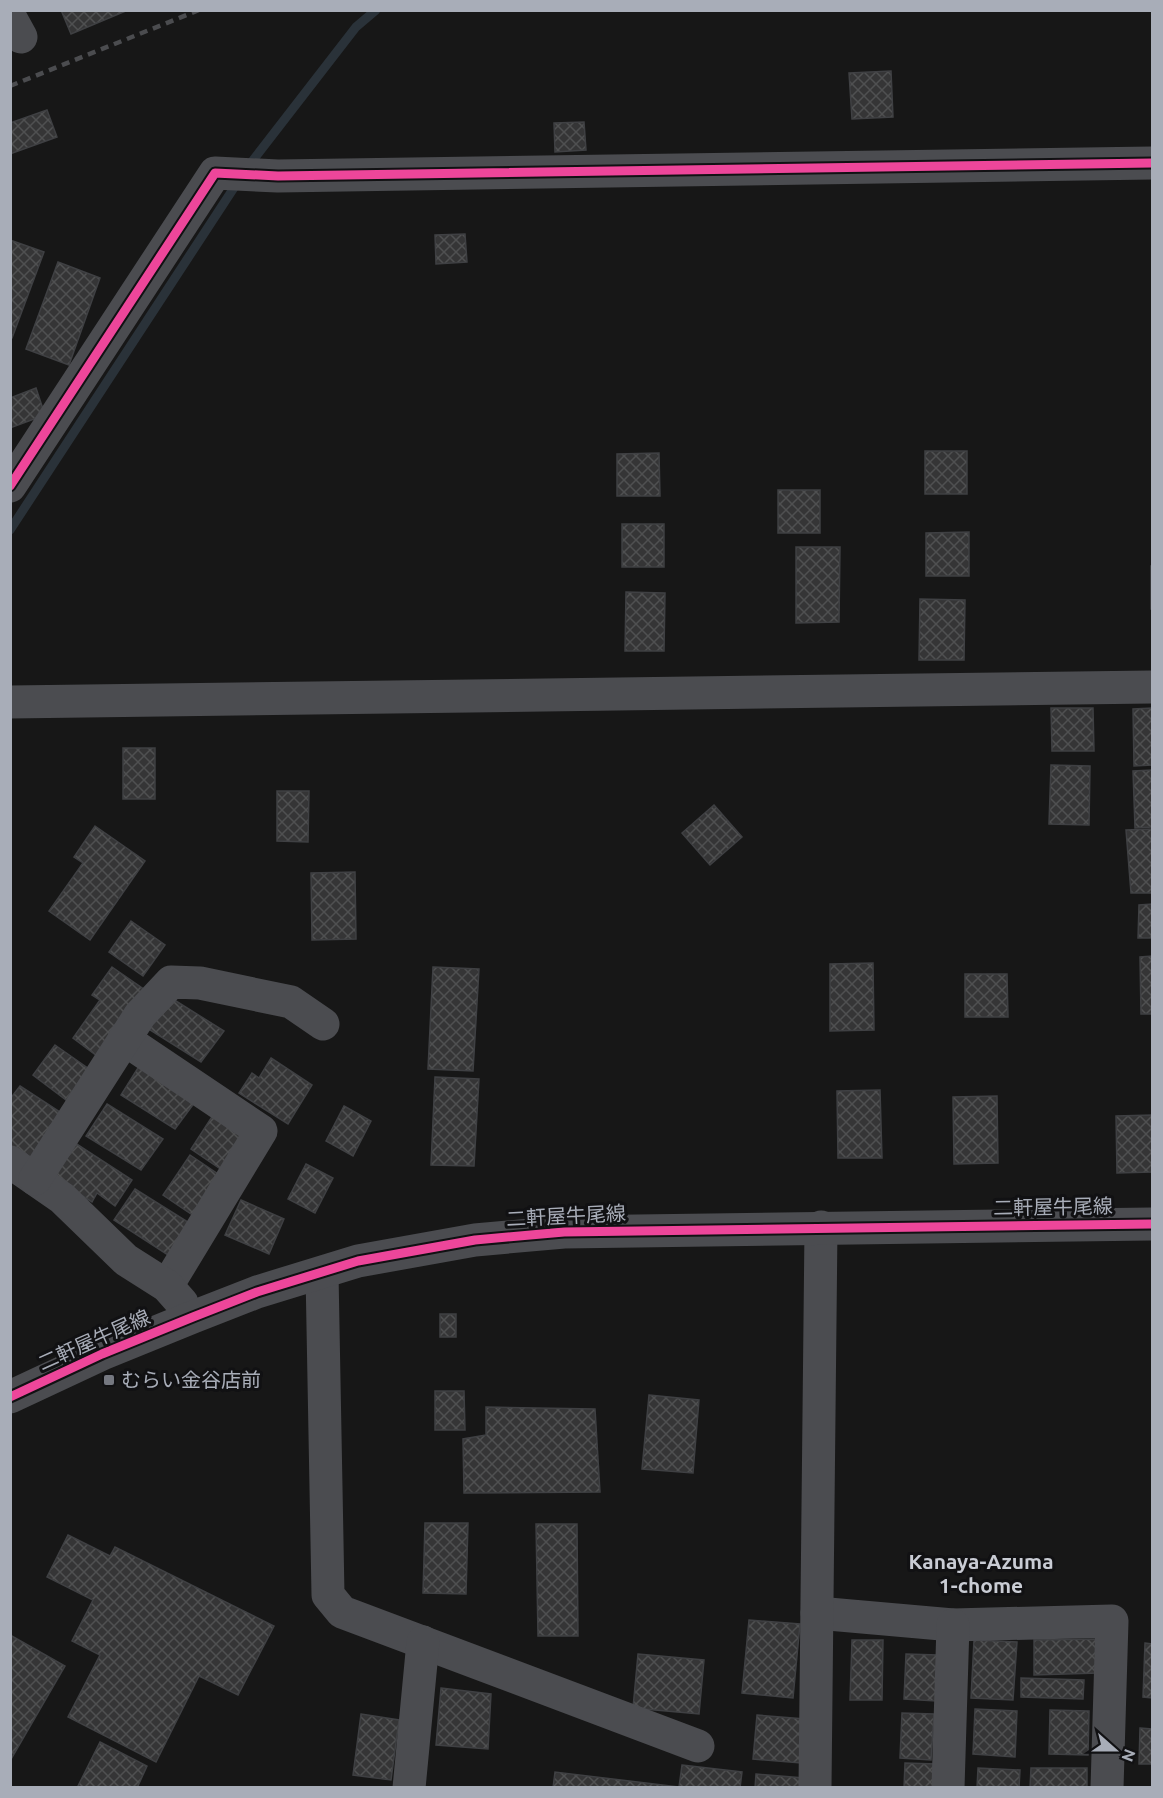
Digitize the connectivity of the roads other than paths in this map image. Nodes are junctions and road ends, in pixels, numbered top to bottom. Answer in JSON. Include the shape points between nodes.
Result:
{"nodes":[{"id":1,"x":1152,"y":164,"type":"edge"},
{"id":2,"x":10,"y":486,"type":"edge"},
{"id":3,"x":1152,"y":687,"type":"edge"},
{"id":4,"x":10,"y":702,"type":"edge"},
{"id":5,"x":323,"y":1024,"type":"dead end"},
{"id":6,"x":124,"y":1040,"type":"junction"},
{"id":7,"x":23,"y":1171,"type":"edge"},
{"id":8,"x":1152,"y":1224,"type":"edge"},
{"id":9,"x":821,"y":1227,"type":"junction"},
{"id":10,"x":322,"y":1273,"type":"junction"},
{"id":11,"x":167,"y":1286,"type":"junction"},
{"id":12,"x":193,"y":1317,"type":"junction"},
{"id":13,"x":10,"y":1397,"type":"edge"},
{"id":14,"x":817,"y":1613,"type":"junction"},
{"id":15,"x":954,"y":1625,"type":"junction"},
{"id":16,"x":423,"y":1642,"type":"junction"},
{"id":17,"x":698,"y":1746,"type":"dead end"},
{"id":18,"x":409,"y":1788,"type":"edge"},
{"id":19,"x":815,"y":1788,"type":"edge"},
{"id":20,"x":948,"y":1788,"type":"edge"},
{"id":21,"x":1107,"y":1788,"type":"edge"}],
"edges":[{"from":1,"to":2,"type":"street","via":[[278,176],[215,173]]},
{"from":3,"to":4,"type":"street"},
{"from":5,"to":6,"type":"street","via":[[291,1002],[200,983],[171,982],[140,1015]]},
{"from":6,"to":7,"type":"street"},
{"from":6,"to":11,"type":"street","via":[[261,1131]]},
{"from":7,"to":11,"type":"street","via":[[62,1198],[126,1260]]},
{"from":8,"to":9,"type":"street","name":"二軒屋牛尾線"},
{"from":9,"to":10,"type":"street","name":"二軒屋牛尾線","via":[[564,1232],[475,1240],[358,1261]]},
{"from":9,"to":14,"type":"street"},
{"from":10,"to":12,"type":"street","name":"二軒屋牛尾線","via":[[257,1292]]},
{"from":10,"to":16,"type":"street","via":[[328,1595],[342,1612]]},
{"from":11,"to":12,"type":"street"},
{"from":12,"to":13,"type":"street","name":"二軒屋牛尾線"},
{"from":14,"to":15,"type":"street"},
{"from":14,"to":19,"type":"street"},
{"from":15,"to":20,"type":"street"},
{"from":15,"to":21,"type":"street","via":[[1112,1621]]},
{"from":16,"to":17,"type":"street"},
{"from":16,"to":18,"type":"street"}]}
